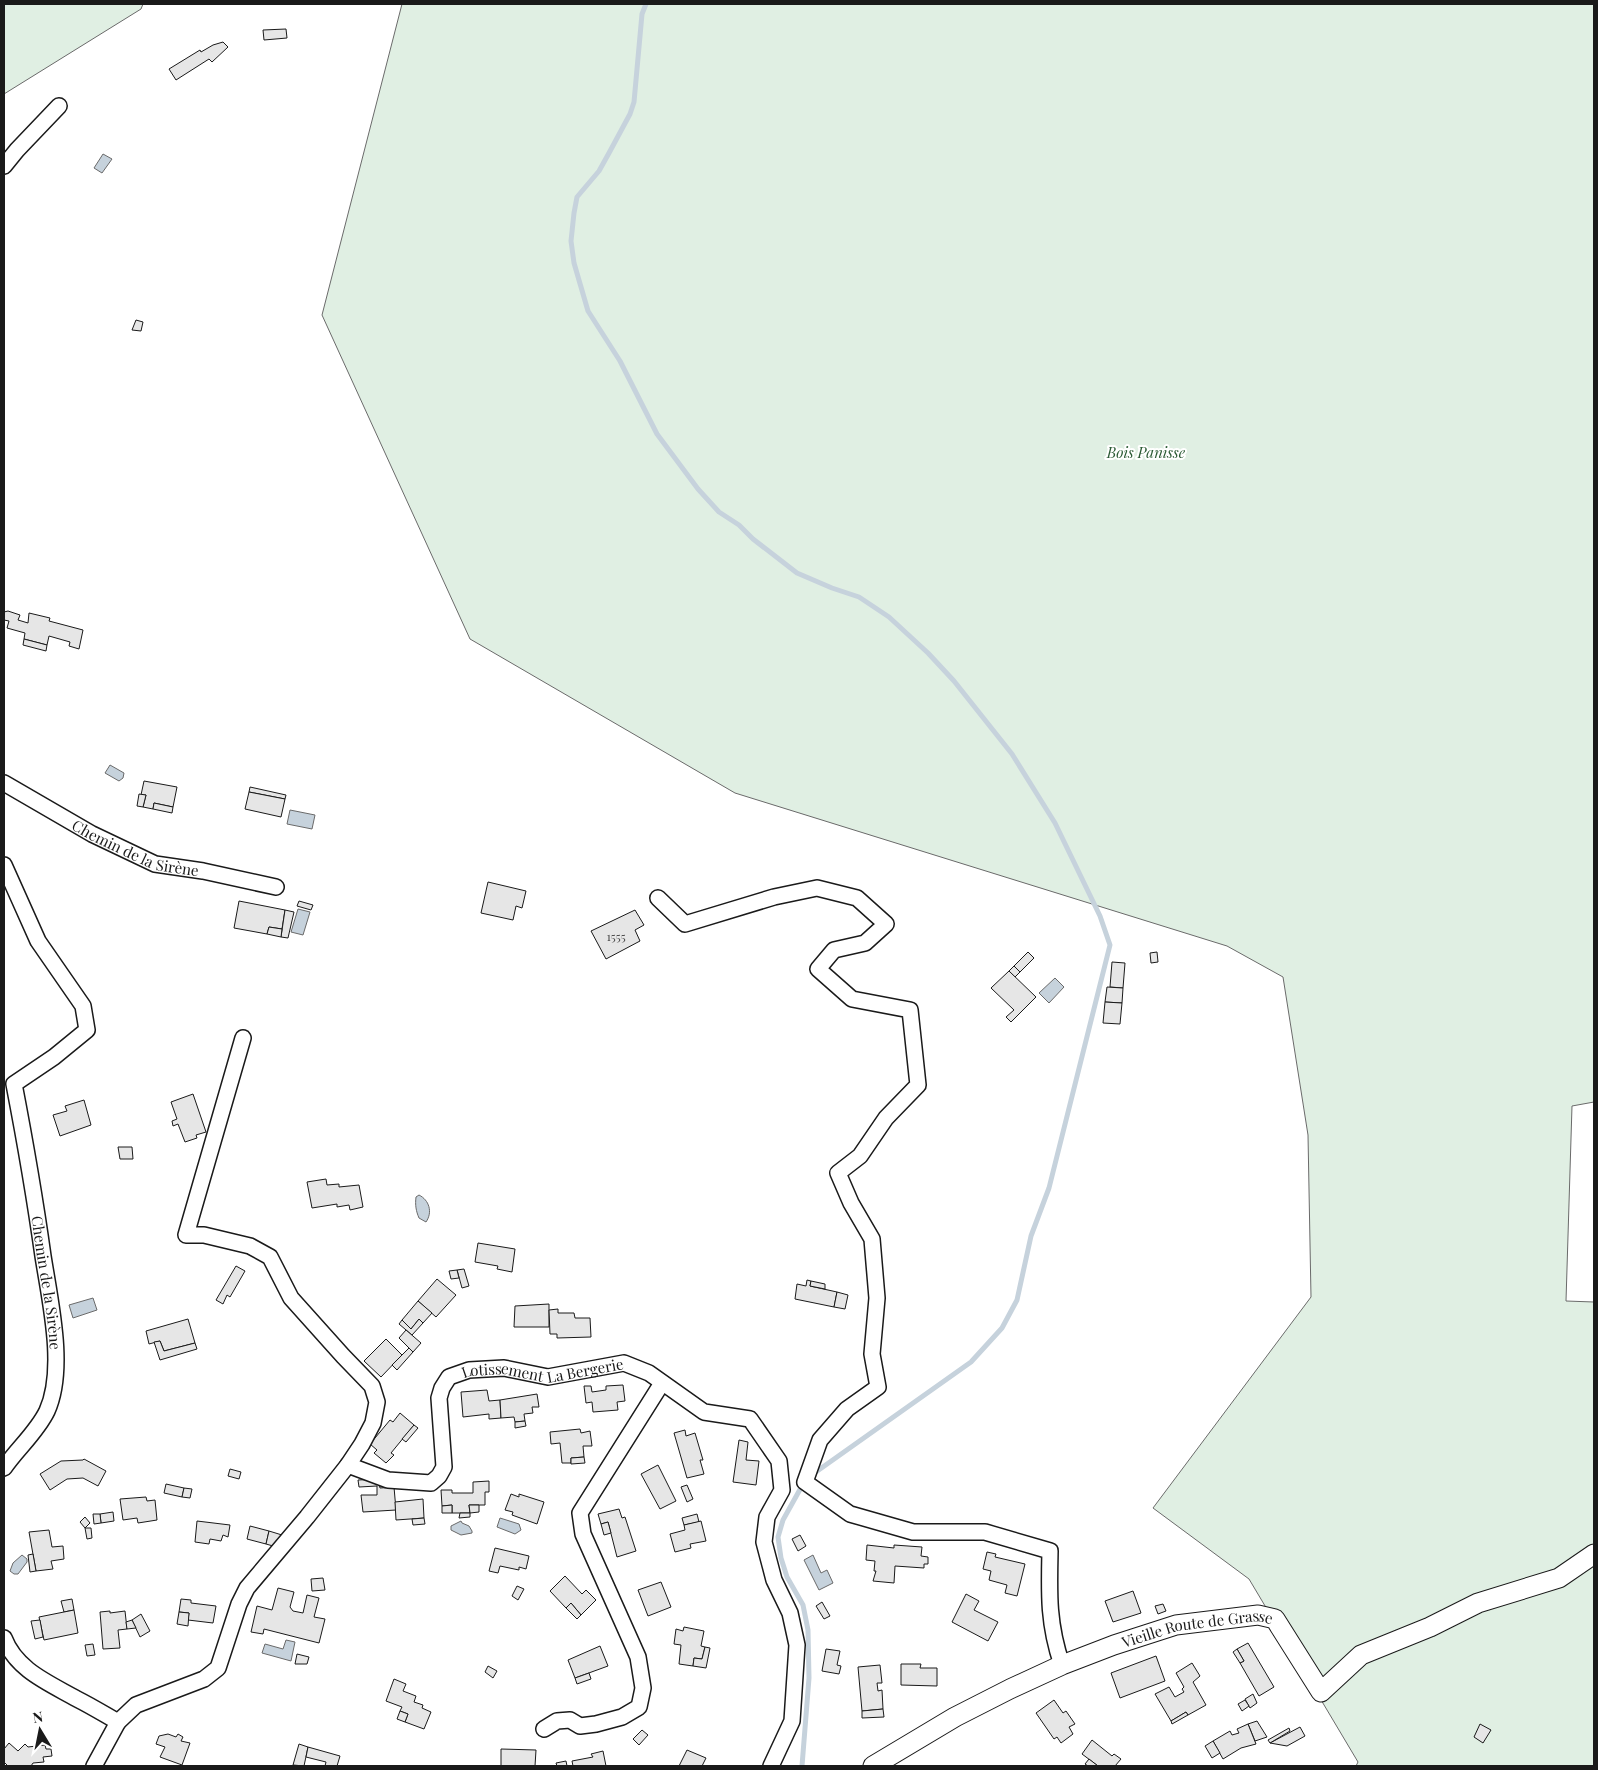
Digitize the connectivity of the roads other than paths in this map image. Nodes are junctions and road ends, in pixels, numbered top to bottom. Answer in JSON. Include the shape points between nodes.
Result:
{"nodes":[{"id":1,"x":59,"y":106,"type":"dead end"},
{"id":2,"x":4,"y":166,"type":"edge"},
{"id":3,"x":4,"y":783,"type":"edge"},
{"id":4,"x":4,"y":865,"type":"edge"},
{"id":5,"x":276,"y":887,"type":"dead end"},
{"id":6,"x":658,"y":898,"type":"dead end"},
{"id":7,"x":243,"y":1038,"type":"dead end"},
{"id":8,"x":9,"y":1085,"type":"edge"},
{"id":9,"x":662,"y":1383,"type":"junction"},
{"id":10,"x":348,"y":1465,"type":"junction"},
{"id":11,"x":4,"y":1468,"type":"edge"},
{"id":12,"x":1594,"y":1554,"type":"edge"},
{"id":13,"x":4,"y":1638,"type":"edge"},
{"id":14,"x":1062,"y":1665,"type":"junction"},
{"id":15,"x":118,"y":1722,"type":"junction"},
{"id":16,"x":544,"y":1730,"type":"dead end"},
{"id":17,"x":94,"y":1766,"type":"edge"},
{"id":18,"x":771,"y":1766,"type":"edge"},
{"id":19,"x":874,"y":1766,"type":"edge"}],
"edges":[{"from":1,"to":2,"type":"street"},
{"from":3,"to":5,"type":"street","name":"Chemin de la Sirène","via":[[92,834],[155,864]]},
{"from":4,"to":8,"type":"street","name":"Chemin de la Sirène","via":[[38,941],[83,1006],[87,1030],[54,1057]]},
{"from":6,"to":14,"type":"street","via":[[685,924],[774,897],[817,888],[857,898],[886,924],[865,943],[834,950],[818,968],[852,998],[910,1010],[918,1085],[886,1118],[860,1156],[838,1173],[872,1239],[877,1298],[872,1354],[878,1387],[847,1409],[820,1440],[805,1482],[850,1514],[904,1530],[985,1532],[1050,1552],[1050,1618]]},
{"from":7,"to":10,"type":"street","via":[[186,1235],[204,1235],[250,1246],[270,1257],[291,1298],[372,1386],[378,1402],[372,1423]]},
{"from":8,"to":11,"type":"street","name":"Chemin de la Sirène","via":[[30,1170],[56,1360],[54,1387],[47,1411]]},
{"from":9,"to":10,"type":"street","name":"Lotissement La Bergerie","via":[[649,1373],[624,1363],[548,1377],[504,1368],[469,1370],[449,1377],[439,1398],[444,1467],[439,1476],[431,1482],[388,1480]]},
{"from":9,"to":16,"type":"street","via":[[580,1513],[582,1534],[638,1657],[643,1688],[639,1707],[622,1718],[580,1726],[563,1720]]},
{"from":9,"to":18,"type":"street","name":"Lotissement La Bergerie","via":[[704,1412],[750,1419],[779,1461],[782,1490],[767,1517],[764,1542],[774,1580],[790,1613],[796,1644],[792,1721]]},
{"from":10,"to":15,"type":"street","via":[[247,1588],[218,1668],[204,1679],[136,1705]]},
{"from":12,"to":14,"type":"street","name":"Vieille Route de Grasse","via":[[1559,1578],[1478,1603],[1361,1655],[1321,1692],[1274,1619],[1258,1615],[1176,1625]]},
{"from":13,"to":15,"type":"street","via":[[21,1664],[40,1679]]},
{"from":14,"to":19,"type":"street","name":"Vieille Route de Grasse","via":[[955,1718]]},
{"from":15,"to":17,"type":"street"}]}
